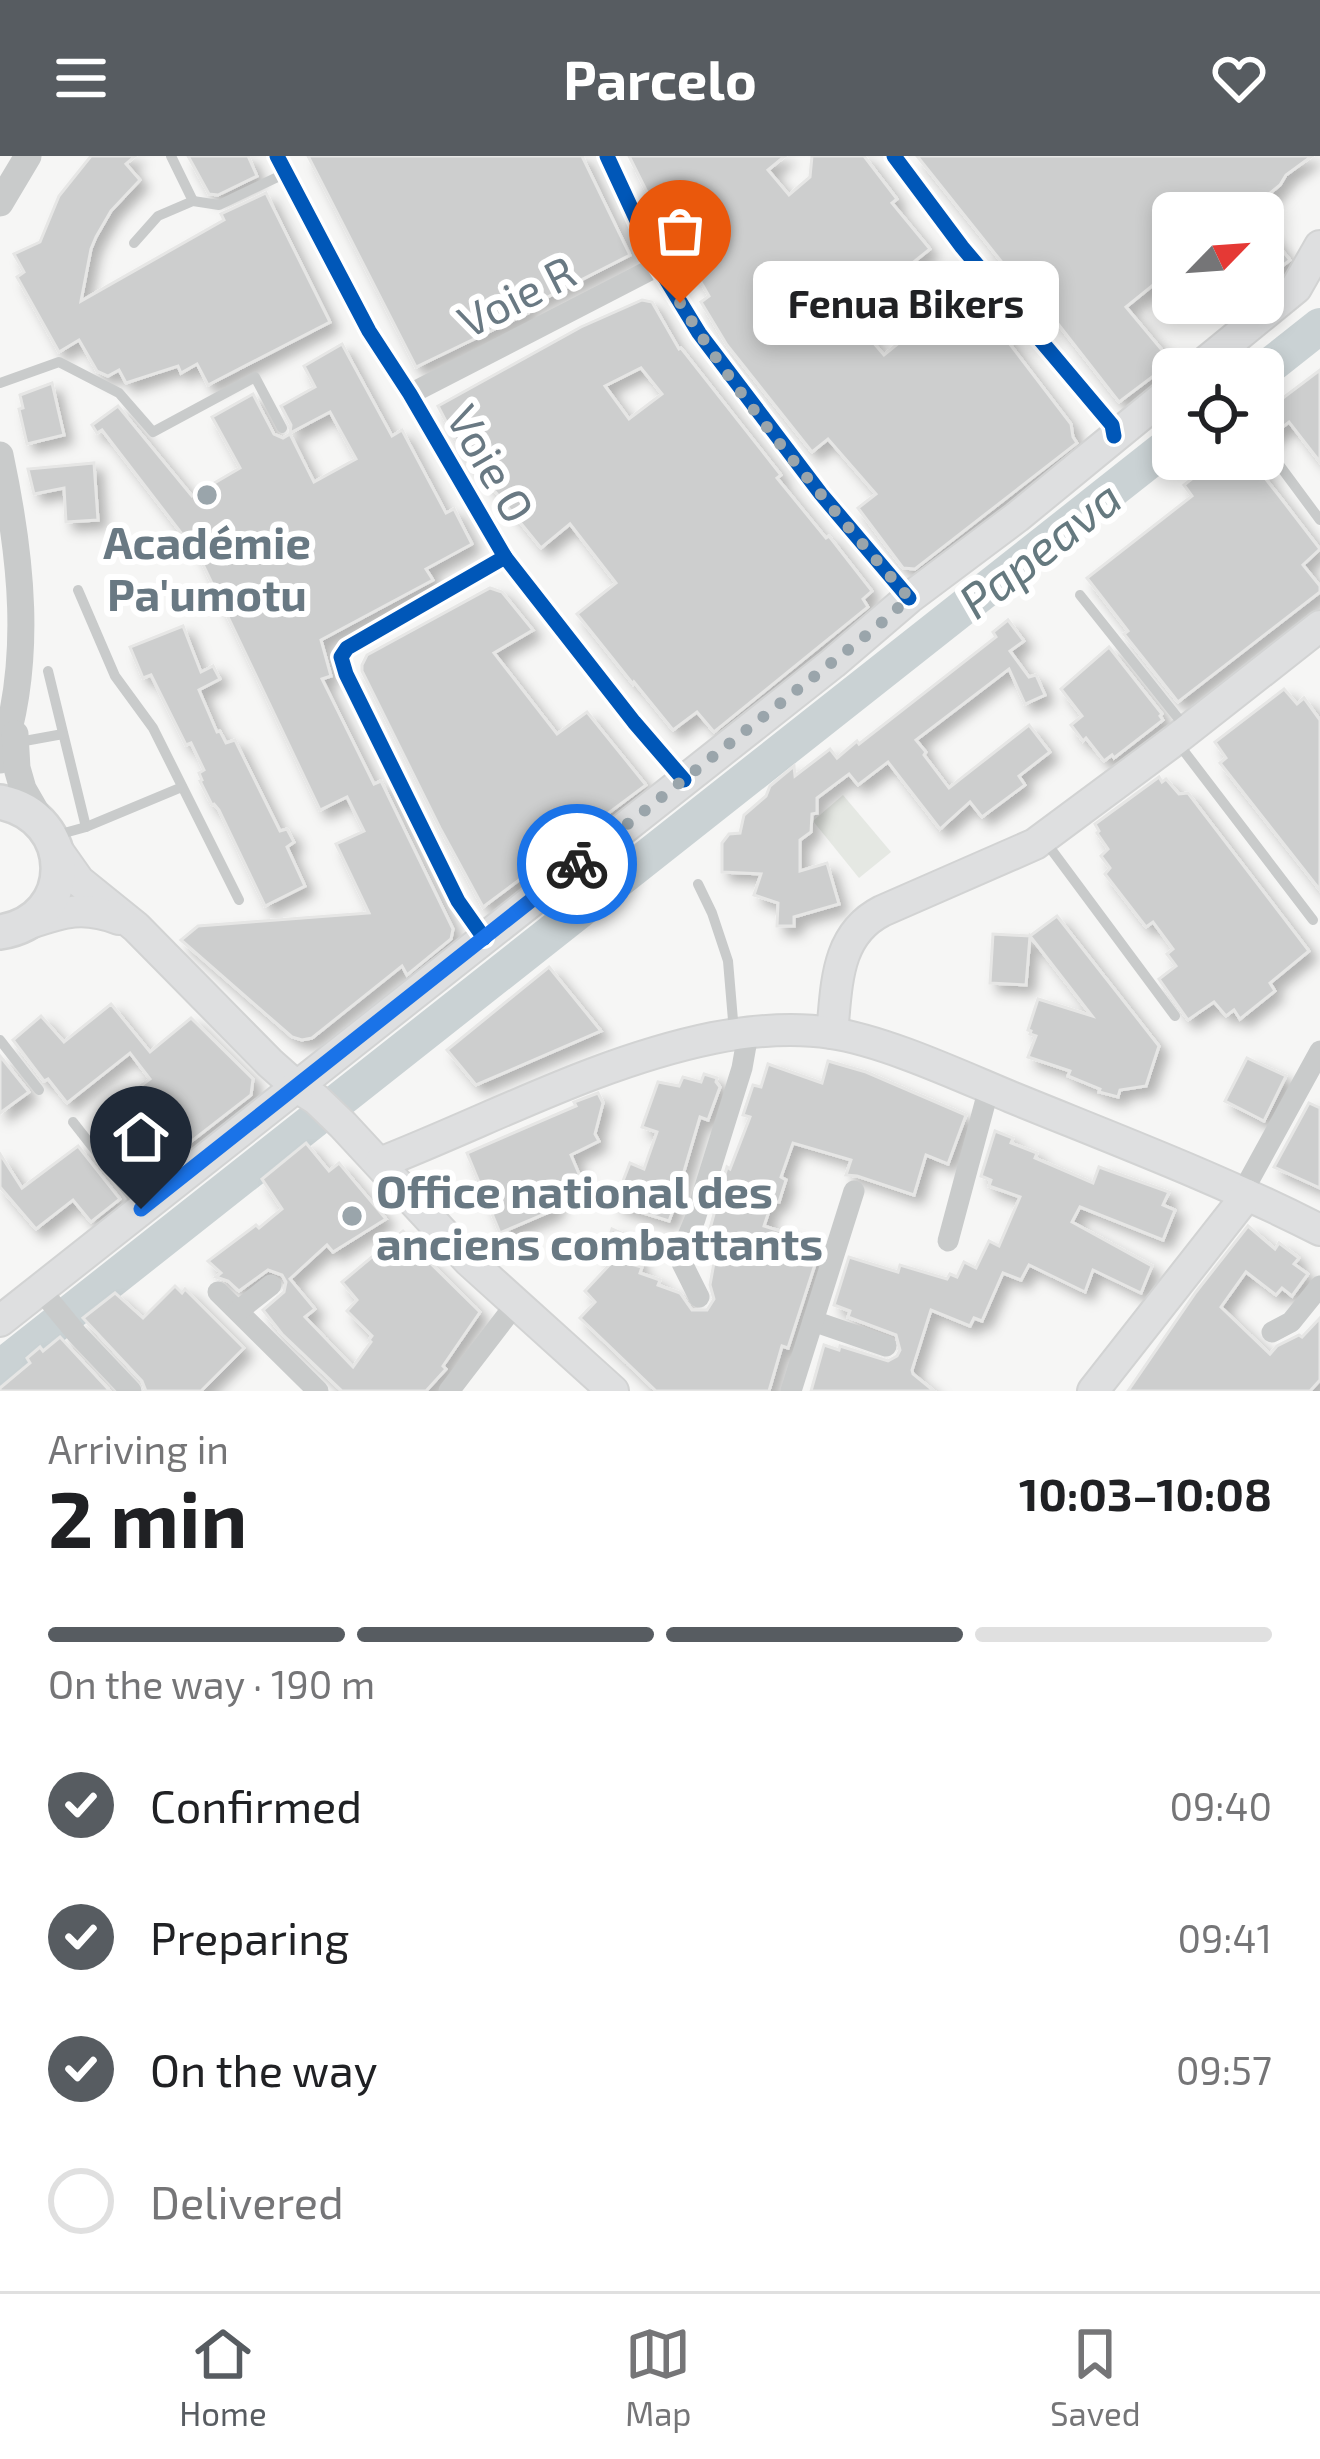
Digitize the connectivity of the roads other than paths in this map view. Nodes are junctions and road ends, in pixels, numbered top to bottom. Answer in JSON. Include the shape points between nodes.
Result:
{"nodes":[{"id":1,"x":28,"y":156,"type":"edge"},
{"id":2,"x":171,"y":156,"type":"edge"},
{"id":3,"x":608,"y":156,"type":"edge"},
{"id":4,"x":894,"y":156,"type":"edge"},
{"id":5,"x":281,"y":165,"type":"edge"},
{"id":6,"x":193,"y":200,"type":"junction"},
{"id":7,"x":0,"y":203,"type":"edge"},
{"id":8,"x":134,"y":243,"type":"dead end"},
{"id":9,"x":1320,"y":246,"type":"edge"},
{"id":10,"x":658,"y":266,"type":"junction"},
{"id":11,"x":1223,"y":348,"type":"edge"},
{"id":12,"x":0,"y":382,"type":"edge"},
{"id":13,"x":410,"y":394,"type":"junction"},
{"id":14,"x":1152,"y":405,"type":"edge"},
{"id":15,"x":282,"y":428,"type":"dead end"},
{"id":16,"x":1114,"y":436,"type":"junction"},
{"id":17,"x":0,"y":455,"type":"edge"},
{"id":18,"x":1284,"y":471,"type":"edge"},
{"id":19,"x":1320,"y":520,"type":"edge"},
{"id":20,"x":505,"y":557,"type":"junction"},
{"id":21,"x":78,"y":590,"type":"dead end"},
{"id":22,"x":1080,"y":595,"type":"dead end"},
{"id":23,"x":909,"y":598,"type":"junction"},
{"id":24,"x":1319,"y":628,"type":"edge"},
{"id":25,"x":48,"y":671,"type":"dead end"},
{"id":26,"x":63,"y":734,"type":"junction"},
{"id":27,"x":1181,"y":734,"type":"junction"},
{"id":28,"x":9,"y":740,"type":"edge"},
{"id":29,"x":684,"y":780,"type":"junction"},
{"id":30,"x":182,"y":787,"type":"junction"},
{"id":31,"x":0,"y":802,"type":"edge"},
{"id":32,"x":86,"y":827,"type":"junction"},
{"id":33,"x":50,"y":836,"type":"junction"},
{"id":34,"x":1043,"y":838,"type":"junction"},
{"id":35,"x":698,"y":884,"type":"dead end"},
{"id":36,"x":238,"y":900,"type":"dead end"},
{"id":37,"x":1313,"y":920,"type":"dead end"},
{"id":38,"x":136,"y":927,"type":"junction"},
{"id":39,"x":13,"y":928,"type":"edge"},
{"id":40,"x":484,"y":938,"type":"junction"},
{"id":41,"x":1174,"y":1016,"type":"dead end"},
{"id":42,"x":832,"y":1033,"type":"junction"},
{"id":43,"x":741,"y":1035,"type":"junction"},
{"id":44,"x":0,"y":1040,"type":"edge"},
{"id":45,"x":1320,"y":1051,"type":"edge"},
{"id":46,"x":989,"y":1088,"type":"junction"},
{"id":47,"x":39,"y":1090,"type":"dead end"},
{"id":48,"x":307,"y":1093,"type":"junction"},
{"id":49,"x":73,"y":1122,"type":"dead end"},
{"id":50,"x":380,"y":1163,"type":"junction"},
{"id":51,"x":854,"y":1191,"type":"dead end"},
{"id":52,"x":1245,"y":1194,"type":"junction"},
{"id":53,"x":141,"y":1209,"type":"junction"},
{"id":54,"x":1320,"y":1230,"type":"edge"},
{"id":55,"x":948,"y":1240,"type":"dead end"},
{"id":56,"x":271,"y":1286,"type":"dead end"},
{"id":57,"x":1320,"y":1286,"type":"edge"},
{"id":58,"x":218,"y":1292,"type":"dead end"},
{"id":59,"x":699,"y":1298,"type":"dead end"},
{"id":60,"x":48,"y":1299,"type":"junction"},
{"id":61,"x":515,"y":1305,"type":"junction"},
{"id":62,"x":238,"y":1311,"type":"junction"},
{"id":63,"x":0,"y":1321,"type":"edge"},
{"id":64,"x":813,"y":1321,"type":"junction"},
{"id":65,"x":1272,"y":1332,"type":"dead end"},
{"id":66,"x":886,"y":1346,"type":"dead end"},
{"id":67,"x":126,"y":1390,"type":"edge"},
{"id":68,"x":611,"y":1390,"type":"edge"},
{"id":69,"x":318,"y":1391,"type":"edge"},
{"id":70,"x":449,"y":1391,"type":"edge"},
{"id":71,"x":791,"y":1391,"type":"edge"},
{"id":72,"x":1093,"y":1391,"type":"edge"}],
"edges":[{"from":1,"to":7,"type":"street"},
{"from":2,"to":6,"type":"lane"},
{"from":3,"to":10,"type":"street"},
{"from":4,"to":16,"type":"street"},
{"from":5,"to":6,"type":"lane","via":[[224,203]]},
{"from":5,"to":13,"type":"street","name":"Voie O"},
{"from":6,"to":8,"type":"lane","via":[[158,216]]},
{"from":9,"to":11,"type":"main road","via":[[1296,288]]},
{"from":10,"to":13,"type":"street","name":"Voie R"},
{"from":10,"to":23,"type":"street","via":[[732,379]]},
{"from":12,"to":15,"type":"lane","via":[[58,362],[119,393],[152,432],[255,377]]},
{"from":13,"to":20,"type":"street","name":"Voie O"},
{"from":14,"to":16,"type":"main road"},
{"from":16,"to":23,"type":"main road"},
{"from":17,"to":28,"type":"street","via":[[21,593]]},
{"from":18,"to":19,"type":"lane"},
{"from":20,"to":29,"type":"street","name":"Voie O"},
{"from":20,"to":40,"type":"street","via":[[341,657],[458,901]]},
{"from":21,"to":30,"type":"lane","via":[[115,676]]},
{"from":22,"to":27,"type":"lane"},
{"from":23,"to":29,"type":"main road"},
{"from":24,"to":27,"type":"main road"},
{"from":25,"to":26,"type":"lane"},
{"from":26,"to":28,"type":"lane"},
{"from":26,"to":32,"type":"lane"},
{"from":27,"to":34,"type":"main road"},
{"from":27,"to":37,"type":"lane"},
{"from":28,"to":33,"type":"street","via":[[23,789]]},
{"from":29,"to":40,"type":"main road"},
{"from":30,"to":32,"type":"lane"},
{"from":30,"to":36,"type":"lane"},
{"from":31,"to":33,"type":"main road","via":[[22,808]]},
{"from":32,"to":33,"type":"lane"},
{"from":33,"to":38,"type":"main road","via":[[79,880]]},
{"from":33,"to":39,"type":"main road","via":[[54,890],[40,913]]},
{"from":34,"to":41,"type":"lane"},
{"from":34,"to":42,"type":"main road","via":[[857,928],[840,966]]},
{"from":35,"to":43,"type":"lane","via":[[728,962]]},
{"from":38,"to":39,"type":"main road","via":[[79,909]]},
{"from":38,"to":48,"type":"main road"},
{"from":40,"to":48,"type":"main road"},
{"from":42,"to":43,"type":"main road"},
{"from":42,"to":46,"type":"main road"},
{"from":43,"to":50,"type":"main road","via":[[595,1073]]},
{"from":43,"to":59,"type":"street","via":[[742,1068],[682,1248]]},
{"from":44,"to":47,"type":"lane"},
{"from":45,"to":52,"type":"street"},
{"from":46,"to":52,"type":"main road"},
{"from":46,"to":55,"type":"street"},
{"from":48,"to":50,"type":"main road"},
{"from":48,"to":53,"type":"main road"},
{"from":49,"to":53,"type":"lane"},
{"from":50,"to":61,"type":"main road"},
{"from":51,"to":64,"type":"street"},
{"from":52,"to":54,"type":"main road"},
{"from":52,"to":72,"type":"main road"},
{"from":53,"to":60,"type":"main road"},
{"from":56,"to":62,"type":"street"},
{"from":57,"to":65,"type":"street"},
{"from":58,"to":62,"type":"street"},
{"from":60,"to":63,"type":"main road"},
{"from":60,"to":67,"type":"street"},
{"from":61,"to":68,"type":"main road"},
{"from":61,"to":70,"type":"street"},
{"from":62,"to":69,"type":"street"},
{"from":64,"to":66,"type":"street"},
{"from":64,"to":71,"type":"street"}]}
